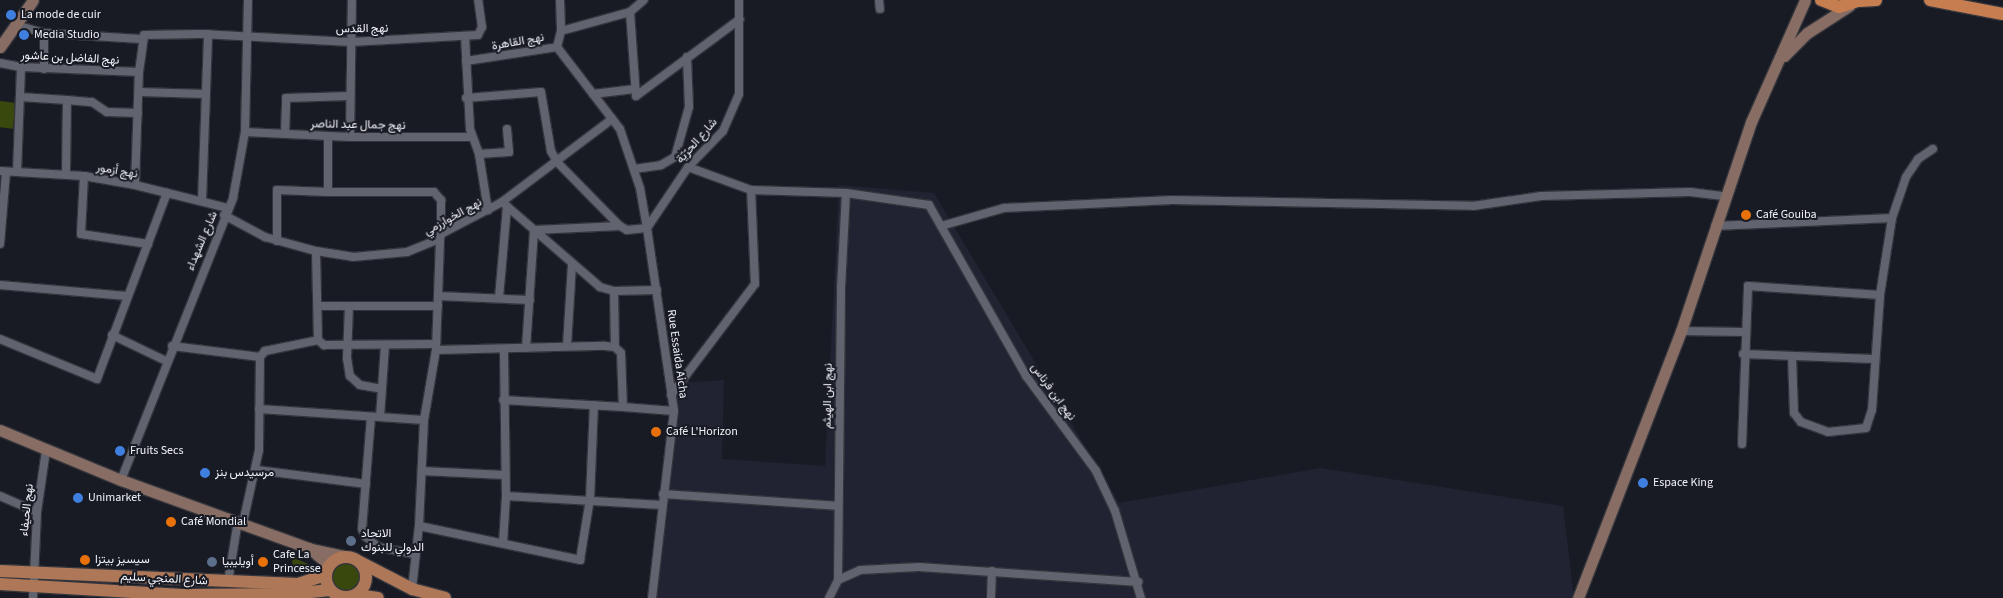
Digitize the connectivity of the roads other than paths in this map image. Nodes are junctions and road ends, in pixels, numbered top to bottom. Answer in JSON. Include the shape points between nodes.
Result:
{"nodes":[{"id":1,"x":248,"y":0,"type":"edge"},
{"id":2,"x":352,"y":0,"type":"edge"},
{"id":3,"x":478,"y":0,"type":"edge"},
{"id":4,"x":560,"y":0,"type":"edge"},
{"id":5,"x":739,"y":0,"type":"edge"},
{"id":6,"x":879,"y":0,"type":"edge"},
{"id":7,"x":1805,"y":0,"type":"edge"},
{"id":8,"x":1822,"y":0,"type":"edge"},
{"id":9,"x":1876,"y":0,"type":"edge"},
{"id":10,"x":1930,"y":0,"type":"edge"},
{"id":11,"x":641,"y":1,"type":"edge"},
{"id":12,"x":28,"y":2,"type":"edge"},
{"id":13,"x":1856,"y":3,"type":"edge"},
{"id":14,"x":880,"y":9,"type":"dead end"},
{"id":15,"x":630,"y":12,"type":"junction"},
{"id":16,"x":2003,"y":14,"type":"edge"},
{"id":17,"x":740,"y":19,"type":"junction"},
{"id":18,"x":16,"y":25,"type":"junction"},
{"id":19,"x":560,"y":31,"type":"junction"},
{"id":20,"x":44,"y":34,"type":"junction"},
{"id":21,"x":208,"y":34,"type":"junction"},
{"id":22,"x":4,"y":36,"type":"edge"},
{"id":23,"x":465,"y":36,"type":"junction"},
{"id":24,"x":247,"y":37,"type":"junction"},
{"id":25,"x":142,"y":39,"type":"junction"},
{"id":26,"x":351,"y":42,"type":"junction"},
{"id":27,"x":0,"y":47,"type":"edge"},
{"id":28,"x":557,"y":47,"type":"junction"},
{"id":29,"x":687,"y":57,"type":"junction"},
{"id":30,"x":466,"y":61,"type":"junction"},
{"id":31,"x":1779,"y":61,"type":"junction"},
{"id":32,"x":0,"y":63,"type":"edge"},
{"id":33,"x":21,"y":67,"type":"junction"},
{"id":34,"x":44,"y":69,"type":"junction"},
{"id":35,"x":139,"y":72,"type":"junction"},
{"id":36,"x":140,"y":92,"type":"junction"},
{"id":37,"x":636,"y":92,"type":"junction"},
{"id":38,"x":206,"y":94,"type":"junction"},
{"id":39,"x":593,"y":94,"type":"junction"},
{"id":40,"x":350,"y":96,"type":"junction"},
{"id":41,"x":20,"y":97,"type":"junction"},
{"id":42,"x":466,"y":98,"type":"junction"},
{"id":43,"x":67,"y":100,"type":"junction"},
{"id":44,"x":138,"y":113,"type":"junction"},
{"id":45,"x":612,"y":119,"type":"junction"},
{"id":46,"x":507,"y":129,"type":"dead end"},
{"id":47,"x":245,"y":132,"type":"junction"},
{"id":48,"x":285,"y":134,"type":"junction"},
{"id":49,"x":328,"y":136,"type":"junction"},
{"id":50,"x":350,"y":137,"type":"junction"},
{"id":51,"x":471,"y":137,"type":"junction"},
{"id":52,"x":1933,"y":149,"type":"dead end"},
{"id":53,"x":479,"y":154,"type":"junction"},
{"id":54,"x":557,"y":162,"type":"junction"},
{"id":55,"x":688,"y":168,"type":"junction"},
{"id":56,"x":634,"y":169,"type":"junction"},
{"id":57,"x":3,"y":172,"type":"edge"},
{"id":58,"x":16,"y":172,"type":"junction"},
{"id":59,"x":66,"y":175,"type":"junction"},
{"id":60,"x":84,"y":176,"type":"junction"},
{"id":61,"x":135,"y":185,"type":"junction"},
{"id":62,"x":751,"y":190,"type":"junction"},
{"id":63,"x":167,"y":192,"type":"junction"},
{"id":64,"x":328,"y":192,"type":"junction"},
{"id":65,"x":846,"y":193,"type":"junction"},
{"id":66,"x":1724,"y":196,"type":"junction"},
{"id":67,"x":202,"y":201,"type":"junction"},
{"id":68,"x":504,"y":204,"type":"junction"},
{"id":69,"x":488,"y":210,"type":"junction"},
{"id":70,"x":226,"y":212,"type":"junction"},
{"id":71,"x":1892,"y":218,"type":"junction"},
{"id":72,"x":620,"y":226,"type":"junction"},
{"id":73,"x":941,"y":226,"type":"junction"},
{"id":74,"x":1715,"y":226,"type":"junction"},
{"id":75,"x":647,"y":228,"type":"junction"},
{"id":76,"x":534,"y":230,"type":"junction"},
{"id":77,"x":440,"y":237,"type":"junction"},
{"id":78,"x":277,"y":241,"type":"junction"},
{"id":79,"x":0,"y":244,"type":"edge"},
{"id":80,"x":148,"y":244,"type":"junction"},
{"id":81,"x":316,"y":251,"type":"junction"},
{"id":82,"x":572,"y":264,"type":"junction"},
{"id":83,"x":0,"y":285,"type":"edge"},
{"id":84,"x":657,"y":290,"type":"junction"},
{"id":85,"x":614,"y":291,"type":"junction"},
{"id":86,"x":1880,"y":295,"type":"junction"},
{"id":87,"x":127,"y":296,"type":"junction"},
{"id":88,"x":438,"y":296,"type":"junction"},
{"id":89,"x":499,"y":298,"type":"junction"},
{"id":90,"x":530,"y":300,"type":"junction"},
{"id":91,"x":318,"y":306,"type":"junction"},
{"id":92,"x":349,"y":306,"type":"junction"},
{"id":93,"x":438,"y":306,"type":"junction"},
{"id":94,"x":1681,"y":331,"type":"junction"},
{"id":95,"x":1744,"y":332,"type":"junction"},
{"id":96,"x":112,"y":335,"type":"junction"},
{"id":97,"x":0,"y":339,"type":"edge"},
{"id":98,"x":318,"y":340,"type":"junction"},
{"id":99,"x":172,"y":346,"type":"junction"},
{"id":100,"x":348,"y":346,"type":"junction"},
{"id":101,"x":385,"y":346,"type":"junction"},
{"id":102,"x":567,"y":346,"type":"junction"},
{"id":103,"x":436,"y":347,"type":"junction"},
{"id":104,"x":526,"y":348,"type":"junction"},
{"id":105,"x":615,"y":348,"type":"junction"},
{"id":106,"x":504,"y":349,"type":"junction"},
{"id":107,"x":1743,"y":354,"type":"junction"},
{"id":108,"x":1792,"y":356,"type":"junction"},
{"id":109,"x":260,"y":357,"type":"junction"},
{"id":110,"x":1874,"y":358,"type":"junction"},
{"id":111,"x":166,"y":361,"type":"junction"},
{"id":112,"x":382,"y":389,"type":"junction"},
{"id":113,"x":671,"y":395,"type":"junction"},
{"id":114,"x":503,"y":400,"type":"junction"},
{"id":115,"x":594,"y":405,"type":"junction"},
{"id":116,"x":623,"y":407,"type":"junction"},
{"id":117,"x":260,"y":409,"type":"junction"},
{"id":118,"x":674,"y":411,"type":"junction"},
{"id":119,"x":375,"y":417,"type":"junction"},
{"id":120,"x":424,"y":420,"type":"junction"},
{"id":121,"x":0,"y":430,"type":"edge"},
{"id":122,"x":1742,"y":444,"type":"dead end"},
{"id":123,"x":46,"y":450,"type":"junction"},
{"id":124,"x":257,"y":470,"type":"junction"},
{"id":125,"x":422,"y":471,"type":"junction"},
{"id":126,"x":504,"y":475,"type":"junction"},
{"id":127,"x":120,"y":480,"type":"junction"},
{"id":128,"x":366,"y":484,"type":"junction"},
{"id":129,"x":663,"y":494,"type":"junction"},
{"id":130,"x":0,"y":496,"type":"edge"},
{"id":131,"x":506,"y":496,"type":"junction"},
{"id":132,"x":590,"y":499,"type":"junction"},
{"id":133,"x":662,"y":505,"type":"junction"},
{"id":134,"x":838,"y":506,"type":"junction"},
{"id":135,"x":37,"y":512,"type":"junction"},
{"id":136,"x":240,"y":522,"type":"junction"},
{"id":137,"x":419,"y":526,"type":"junction"},
{"id":138,"x":503,"y":543,"type":"junction"},
{"id":139,"x":309,"y":548,"type":"junction"},
{"id":140,"x":416,"y":554,"type":"junction"},
{"id":141,"x":353,"y":559,"type":"junction"},
{"id":142,"x":0,"y":571,"type":"edge"},
{"id":143,"x":992,"y":571,"type":"junction"},
{"id":144,"x":327,"y":572,"type":"junction"},
{"id":145,"x":838,"y":580,"type":"junction"},
{"id":146,"x":180,"y":581,"type":"junction"},
{"id":147,"x":228,"y":582,"type":"junction"},
{"id":148,"x":1138,"y":582,"type":"junction"},
{"id":149,"x":0,"y":584,"type":"edge"},
{"id":150,"x":33,"y":585,"type":"edge"},
{"id":151,"x":412,"y":589,"type":"junction"},
{"id":152,"x":330,"y":590,"type":"junction"},
{"id":153,"x":357,"y":595,"type":"junction"},
{"id":154,"x":292,"y":596,"type":"edge"},
{"id":155,"x":179,"y":597,"type":"edge"},
{"id":156,"x":229,"y":597,"type":"edge"},
{"id":157,"x":378,"y":598,"type":"edge"},
{"id":158,"x":445,"y":598,"type":"edge"},
{"id":159,"x":652,"y":598,"type":"edge"},
{"id":160,"x":829,"y":598,"type":"edge"},
{"id":161,"x":991,"y":598,"type":"edge"},
{"id":162,"x":1141,"y":598,"type":"edge"},
{"id":163,"x":1578,"y":598,"type":"edge"}],
"edges":[{"from":1,"to":24,"type":"street","name":"شارع الشهداء"},
{"from":2,"to":26,"type":"street"},
{"from":3,"to":23,"type":"street","name":"نهج القدس","via":[[482,27],[478,34]]},
{"from":4,"to":19,"type":"street"},
{"from":5,"to":17,"type":"street","name":"شارع الحرّيّة"},
{"from":6,"to":14,"type":"street"},
{"from":7,"to":31,"type":"main road"},
{"from":8,"to":13,"type":"highway","via":[[1839,7]]},
{"from":9,"to":13,"type":"highway"},
{"from":10,"to":16,"type":"highway"},
{"from":11,"to":15,"type":"street","name":"نهج القاهرة"},
{"from":12,"to":18,"type":"main road"},
{"from":13,"to":31,"type":"main road","via":[[1808,33]]},
{"from":15,"to":19,"type":"street","name":"نهج القاهرة"},
{"from":15,"to":37,"type":"street"},
{"from":17,"to":29,"type":"street"},
{"from":17,"to":55,"type":"street","name":"شارع الحرّيّة","via":[[738,94],[734,109],[723,131]]},
{"from":18,"to":20,"type":"street","name":"نهج القدس"},
{"from":18,"to":22,"type":"main road"},
{"from":19,"to":28,"type":"street","name":"نهج القاهرة"},
{"from":20,"to":25,"type":"street","name":"نهج القدس"},
{"from":20,"to":34,"type":"street"},
{"from":21,"to":24,"type":"street","name":"نهج القدس"},
{"from":21,"to":25,"type":"street","name":"نهج القدس","via":[[150,33]]},
{"from":21,"to":38,"type":"street"},
{"from":22,"to":27,"type":"main road"},
{"from":23,"to":26,"type":"street","name":"نهج القدس"},
{"from":23,"to":30,"type":"street"},
{"from":24,"to":26,"type":"street","name":"نهج القدس"},
{"from":24,"to":47,"type":"street","name":"شارع الشهداء"},
{"from":25,"to":35,"type":"street"},
{"from":26,"to":40,"type":"street"},
{"from":28,"to":30,"type":"street","name":"نهج القاهرة"},
{"from":28,"to":39,"type":"street","name":"Rue Essaida Aicha"},
{"from":29,"to":37,"type":"street"},
{"from":29,"to":56,"type":"street","via":[[689,107],[675,158],[661,165]]},
{"from":30,"to":42,"type":"street"},
{"from":31,"to":66,"type":"main road","via":[[1751,122]]},
{"from":32,"to":33,"type":"street","name":"نهج الفاضل بن عاشور"},
{"from":33,"to":34,"type":"street","name":"نهج الفاضل بن عاشور"},
{"from":33,"to":41,"type":"street"},
{"from":34,"to":35,"type":"street","name":"نهج الفاضل بن عاشور"},
{"from":35,"to":36,"type":"street"},
{"from":36,"to":38,"type":"street"},
{"from":36,"to":44,"type":"street"},
{"from":37,"to":39,"type":"street"},
{"from":38,"to":67,"type":"street"},
{"from":39,"to":45,"type":"street","name":"Rue Essaida Aicha"},
{"from":40,"to":48,"type":"street","via":[[286,98]]},
{"from":40,"to":50,"type":"street"},
{"from":41,"to":43,"type":"street"},
{"from":41,"to":58,"type":"street"},
{"from":42,"to":51,"type":"street"},
{"from":42,"to":54,"type":"street","via":[[541,92],[551,150]]},
{"from":43,"to":44,"type":"street","via":[[92,102],[107,112]]},
{"from":43,"to":59,"type":"street"},
{"from":44,"to":61,"type":"street"},
{"from":45,"to":54,"type":"street","name":"نهج الخوارزمي"},
{"from":45,"to":56,"type":"street","name":"Rue Essaida Aicha","via":[[620,129]]},
{"from":46,"to":53,"type":"street","via":[[509,152]]},
{"from":47,"to":48,"type":"street","name":"نهج جمال عبد الناصر"},
{"from":47,"to":70,"type":"street","name":"شارع الشهداء","via":[[241,163]]},
{"from":48,"to":49,"type":"street","name":"نهج جمال عبد الناصر"},
{"from":49,"to":50,"type":"street","name":"نهج جمال عبد الناصر"},
{"from":49,"to":64,"type":"street"},
{"from":50,"to":51,"type":"street","name":"نهج جمال عبد الناصر"},
{"from":51,"to":53,"type":"street"},
{"from":52,"to":71,"type":"street","via":[[1918,159],[1906,176]]},
{"from":53,"to":69,"type":"street"},
{"from":54,"to":68,"type":"street","name":"نهج الخوارزمي"},
{"from":54,"to":72,"type":"street"},
{"from":55,"to":62,"type":"street"},
{"from":55,"to":75,"type":"street","name":"شارع الحرّيّة"},
{"from":56,"to":75,"type":"street","name":"Rue Essaida Aicha"},
{"from":57,"to":58,"type":"street","name":"نهج أزمور"},
{"from":57,"to":79,"type":"street"},
{"from":58,"to":59,"type":"street","name":"نهج أزمور"},
{"from":59,"to":60,"type":"street","name":"نهج أزمور"},
{"from":60,"to":61,"type":"street","name":"نهج أزمور"},
{"from":60,"to":80,"type":"street","via":[[81,234]]},
{"from":61,"to":63,"type":"street","name":"نهج أزمور"},
{"from":62,"to":65,"type":"street"},
{"from":62,"to":113,"type":"street","via":[[755,284]]},
{"from":63,"to":67,"type":"street","name":"نهج أزمور"},
{"from":63,"to":80,"type":"street"},
{"from":64,"to":77,"type":"street","via":[[434,192],[441,200]]},
{"from":64,"to":78,"type":"street","via":[[277,190]]},
{"from":65,"to":73,"type":"street","name":"نهج ابن فرناس","via":[[929,205]]},
{"from":65,"to":134,"type":"street","name":"نهج ابن الهيثم"},
{"from":66,"to":73,"type":"street","via":[[1690,192],[1541,196],[1473,206],[1172,200],[1004,208]]},
{"from":66,"to":74,"type":"main road"},
{"from":67,"to":70,"type":"street","name":"نهج أزمور"},
{"from":68,"to":69,"type":"street","name":"نهج الخوارزمي"},
{"from":68,"to":76,"type":"street"},
{"from":68,"to":89,"type":"street"},
{"from":69,"to":77,"type":"street","name":"نهج الخوارزمي"},
{"from":70,"to":78,"type":"street","name":"نهج الخوارزمي"},
{"from":70,"to":99,"type":"street","name":"شارع الشهداء"},
{"from":71,"to":74,"type":"street"},
{"from":71,"to":86,"type":"street"},
{"from":72,"to":75,"type":"street","via":[[627,230]]},
{"from":72,"to":76,"type":"street"},
{"from":73,"to":148,"type":"street","name":"نهج ابن فرناس","via":[[1026,376],[1096,471],[1115,511]]},
{"from":74,"to":94,"type":"main road"},
{"from":75,"to":84,"type":"street","name":"Rue Essaida Aicha"},
{"from":76,"to":82,"type":"street"},
{"from":76,"to":90,"type":"street"},
{"from":77,"to":81,"type":"street","name":"نهج الخوارزمي","via":[[390,256],[353,257]]},
{"from":77,"to":88,"type":"street"},
{"from":78,"to":81,"type":"street","name":"نهج الخوارزمي"},
{"from":80,"to":87,"type":"street"},
{"from":81,"to":91,"type":"street"},
{"from":82,"to":85,"type":"street","via":[[593,283]]},
{"from":82,"to":102,"type":"street"},
{"from":83,"to":87,"type":"street"},
{"from":84,"to":85,"type":"street"},
{"from":84,"to":113,"type":"street","name":"Rue Essaida Aicha"},
{"from":85,"to":105,"type":"street"},
{"from":86,"to":95,"type":"street","via":[[1751,285],[1746,293]]},
{"from":86,"to":110,"type":"street"},
{"from":87,"to":96,"type":"street"},
{"from":88,"to":89,"type":"street"},
{"from":88,"to":93,"type":"street"},
{"from":89,"to":90,"type":"street"},
{"from":90,"to":104,"type":"street"},
{"from":91,"to":92,"type":"street"},
{"from":91,"to":98,"type":"street"},
{"from":92,"to":93,"type":"street"},
{"from":92,"to":100,"type":"street"},
{"from":93,"to":103,"type":"street"},
{"from":94,"to":95,"type":"street"},
{"from":94,"to":163,"type":"main road"},
{"from":95,"to":107,"type":"street"},
{"from":96,"to":97,"type":"street","via":[[99,377],[94,380]]},
{"from":96,"to":111,"type":"street"},
{"from":98,"to":100,"type":"street","via":[[324,345]]},
{"from":98,"to":109,"type":"street","via":[[265,351]]},
{"from":99,"to":109,"type":"street"},
{"from":99,"to":111,"type":"street","name":"شارع الشهداء"},
{"from":100,"to":101,"type":"street"},
{"from":100,"to":112,"type":"street","via":[[347,358],[353,381]]},
{"from":101,"to":103,"type":"street"},
{"from":101,"to":112,"type":"street"},
{"from":102,"to":104,"type":"street"},
{"from":102,"to":105,"type":"street"},
{"from":103,"to":106,"type":"street"},
{"from":103,"to":120,"type":"street"},
{"from":104,"to":106,"type":"street"},
{"from":105,"to":116,"type":"street","via":[[621,353]]},
{"from":106,"to":114,"type":"street"},
{"from":107,"to":108,"type":"street"},
{"from":107,"to":122,"type":"street"},
{"from":108,"to":110,"type":"street"},
{"from":108,"to":110,"type":"street","via":[[1794,413],[1811,428],[1828,432],[1866,428],[1872,410]]},
{"from":109,"to":117,"type":"street"},
{"from":111,"to":127,"type":"street","name":"شارع الشهداء"},
{"from":112,"to":119,"type":"street"},
{"from":113,"to":118,"type":"street","name":"Rue Essaida Aicha"},
{"from":114,"to":115,"type":"street"},
{"from":114,"to":126,"type":"street"},
{"from":115,"to":116,"type":"street"},
{"from":115,"to":132,"type":"street"},
{"from":116,"to":118,"type":"street"},
{"from":117,"to":119,"type":"street"},
{"from":117,"to":124,"type":"street"},
{"from":118,"to":129,"type":"street","name":"Rue Essaida Aicha"},
{"from":119,"to":120,"type":"street"},
{"from":119,"to":128,"type":"street"},
{"from":120,"to":125,"type":"street"},
{"from":121,"to":123,"type":"main road"},
{"from":123,"to":127,"type":"main road"},
{"from":123,"to":135,"type":"street","name":"نهج الحيفاء"},
{"from":124,"to":128,"type":"street"},
{"from":124,"to":136,"type":"street"},
{"from":125,"to":126,"type":"street"},
{"from":125,"to":137,"type":"street"},
{"from":126,"to":131,"type":"street"},
{"from":127,"to":136,"type":"main road"},
{"from":128,"to":140,"type":"street","via":[[362,529],[365,536],[378,547]]},
{"from":129,"to":133,"type":"street","name":"Rue Essaida Aicha"},
{"from":129,"to":134,"type":"street"},
{"from":130,"to":135,"type":"street"},
{"from":131,"to":132,"type":"street"},
{"from":131,"to":138,"type":"street"},
{"from":132,"to":133,"type":"street"},
{"from":132,"to":138,"type":"street","via":[[580,560]]},
{"from":133,"to":159,"type":"street","name":"Rue Essaida Aicha"},
{"from":134,"to":145,"type":"street","name":"نهج ابن الهيثم"},
{"from":135,"to":150,"type":"street","name":"نهج الحيفاء"},
{"from":136,"to":139,"type":"main road"},
{"from":136,"to":147,"type":"street"},
{"from":137,"to":138,"type":"street"},
{"from":137,"to":140,"type":"street"},
{"from":139,"to":141,"type":"main road"},
{"from":139,"to":144,"type":"main road","via":[[327,563]]},
{"from":140,"to":151,"type":"street"},
{"from":141,"to":144,"type":"main road","via":[[336,560]]},
{"from":141,"to":151,"type":"main road"},
{"from":141,"to":153,"type":"main road","via":[[366,574],[366,582]]},
{"from":142,"to":150,"type":"main road","name":"شارع المنجي سليم"},
{"from":143,"to":145,"type":"street","via":[[919,566],[860,570]]},
{"from":143,"to":148,"type":"street"},
{"from":143,"to":161,"type":"street"},
{"from":144,"to":147,"type":"main road","name":"شارع المنجي سليم","via":[[298,584]]},
{"from":144,"to":152,"type":"main road"},
{"from":145,"to":160,"type":"street","name":"نهج ابن الهيثم"},
{"from":146,"to":147,"type":"main road","name":"شارع المنجي سليم"},
{"from":146,"to":150,"type":"main road","name":"شارع المنجي سليم"},
{"from":146,"to":155,"type":"street"},
{"from":148,"to":162,"type":"street","name":"نهج ابن فرناس"},
{"from":149,"to":150,"type":"main road","name":"شارع المنجي سليم"},
{"from":150,"to":155,"type":"main road","name":"شارع المنجي سليم"},
{"from":151,"to":158,"type":"main road"},
{"from":152,"to":153,"type":"main road","via":[[342,597]]},
{"from":152,"to":154,"type":"main road","name":"شارع المنجي سليم"},
{"from":153,"to":157,"type":"main road"},
{"from":154,"to":156,"type":"main road","name":"شارع المنجي سليم"},
{"from":155,"to":156,"type":"main road","name":"شارع المنجي سليم"}]}
